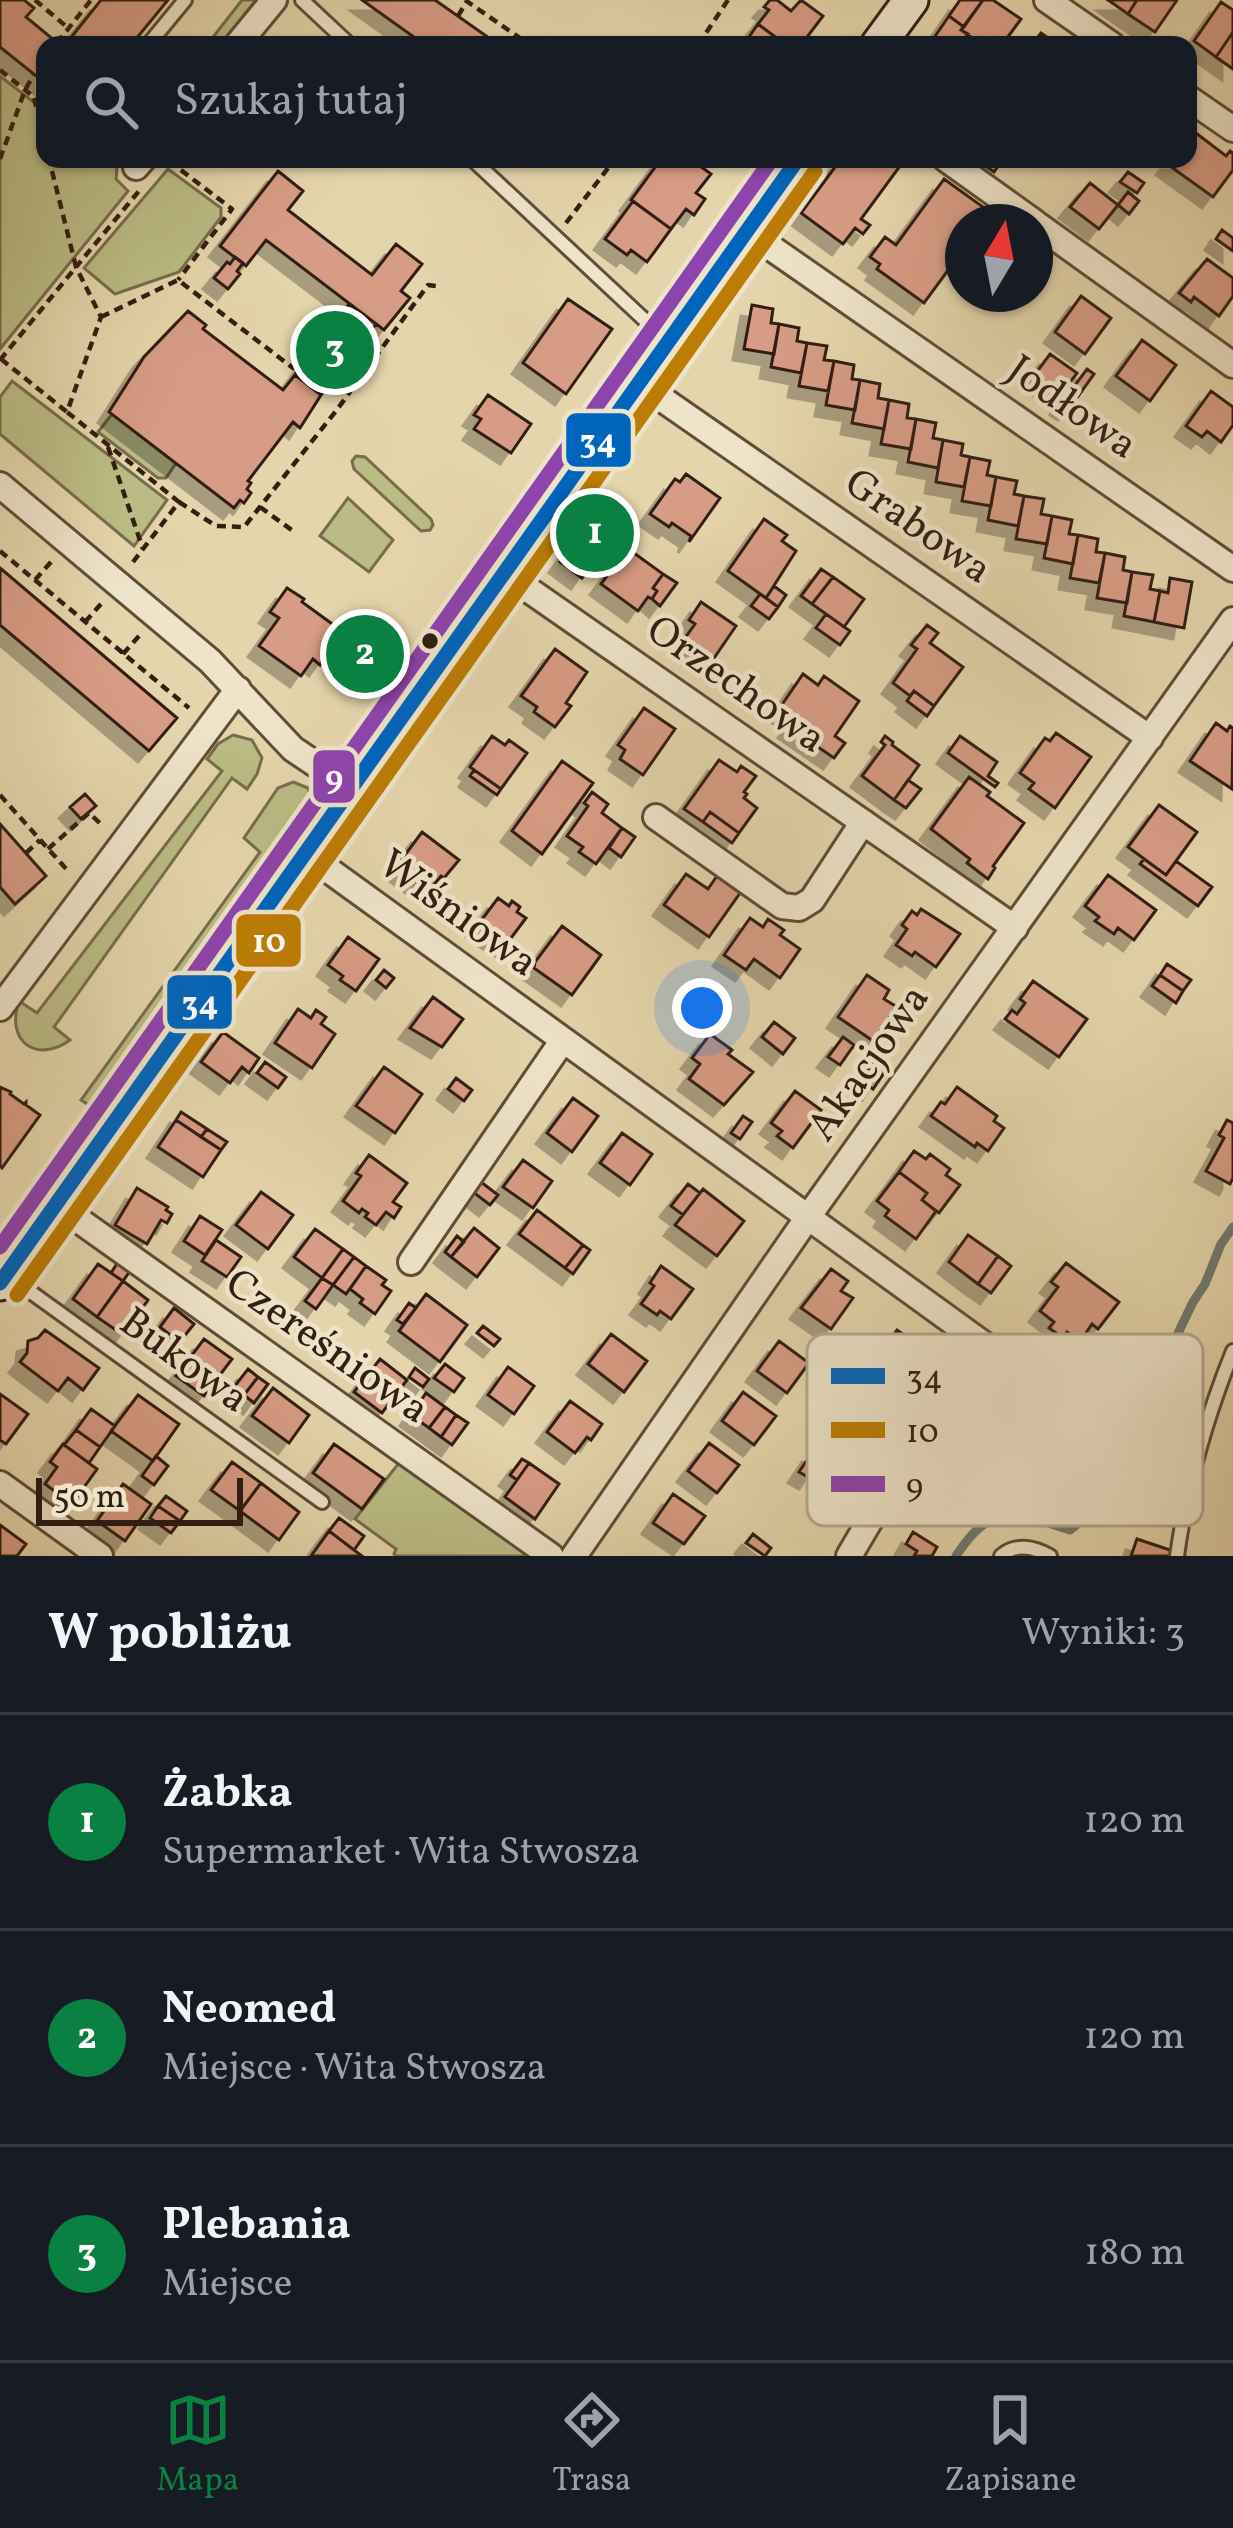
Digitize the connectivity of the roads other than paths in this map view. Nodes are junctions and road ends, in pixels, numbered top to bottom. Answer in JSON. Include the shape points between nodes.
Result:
{"nodes":[{"id":1,"x":184,"y":0,"type":"edge"},
{"id":2,"x":274,"y":0,"type":"edge"},
{"id":3,"x":302,"y":0,"type":"edge"},
{"id":4,"x":1047,"y":0,"type":"edge"},
{"id":5,"x":900,"y":4,"type":"edge"},
{"id":6,"x":155,"y":36,"type":"edge"},
{"id":7,"x":244,"y":36,"type":"edge"},
{"id":8,"x":340,"y":36,"type":"edge"},
{"id":9,"x":883,"y":36,"type":"edge"},
{"id":10,"x":1099,"y":36,"type":"edge"},
{"id":11,"x":1197,"y":104,"type":"edge"},
{"id":12,"x":1233,"y":129,"type":"edge"},
{"id":13,"x":482,"y":168,"type":"edge"},
{"id":14,"x":778,"y":168,"type":"edge"},
{"id":15,"x":959,"y":168,"type":"edge"},
{"id":16,"x":1009,"y":204,"type":"edge"},
{"id":17,"x":747,"y":231,"type":"junction"},
{"id":18,"x":1053,"y":236,"type":"edge"},
{"id":19,"x":668,"y":342,"type":"junction"},
{"id":20,"x":1233,"y":365,"type":"edge"},
{"id":21,"x":639,"y":383,"type":"junction"},
{"id":22,"x":0,"y":485,"type":"edge"},
{"id":23,"x":1233,"y":569,"type":"edge"},
{"id":24,"x":503,"y":572,"type":"junction"},
{"id":25,"x":1233,"y":620,"type":"edge"},
{"id":26,"x":238,"y":688,"type":"junction"},
{"id":27,"x":1150,"y":738,"type":"junction"},
{"id":28,"x":351,"y":788,"type":"junction"},
{"id":29,"x":656,"y":817,"type":"dead end"},
{"id":30,"x":863,"y":823,"type":"junction"},
{"id":31,"x":305,"y":853,"type":"junction"},
{"id":32,"x":1015,"y":928,"type":"junction"},
{"id":33,"x":0,"y":1008,"type":"edge"},
{"id":34,"x":563,"y":1040,"type":"junction"},
{"id":35,"x":56,"y":1204,"type":"junction"},
{"id":36,"x":808,"y":1217,"type":"junction"},
{"id":37,"x":411,"y":1262,"type":"dead end"},
{"id":38,"x":3,"y":1279,"type":"edge"},
{"id":39,"x":967,"y":1334,"type":"edge"},
{"id":40,"x":1233,"y":1351,"type":"edge"},
{"id":41,"x":1203,"y":1430,"type":"edge"},
{"id":42,"x":0,"y":1484,"type":"edge"},
{"id":43,"x":322,"y":1502,"type":"dead end"},
{"id":44,"x":867,"y":1526,"type":"edge"},
{"id":45,"x":1182,"y":1526,"type":"edge"},
{"id":46,"x":100,"y":1556,"type":"edge"},
{"id":47,"x":551,"y":1556,"type":"edge"},
{"id":48,"x":574,"y":1556,"type":"edge"},
{"id":49,"x":849,"y":1556,"type":"edge"},
{"id":50,"x":1001,"y":1556,"type":"edge"},
{"id":51,"x":1050,"y":1556,"type":"edge"},
{"id":52,"x":1177,"y":1556,"type":"edge"}],
"edges":[{"from":1,"to":6,"type":"lane"},
{"from":2,"to":7,"type":"street"},
{"from":3,"to":8,"type":"lane"},
{"from":4,"to":10,"type":"street"},
{"from":5,"to":9,"type":"street"},
{"from":11,"to":12,"type":"street"},
{"from":13,"to":19,"type":"lane"},
{"from":14,"to":17,"type":"street"},
{"from":15,"to":16,"type":"street"},
{"from":17,"to":19,"type":"street"},
{"from":17,"to":23,"type":"street","name":"Jodłowa"},
{"from":18,"to":20,"type":"street"},
{"from":19,"to":21,"type":"street"},
{"from":21,"to":24,"type":"street"},
{"from":21,"to":27,"type":"street","name":"Grabowa"},
{"from":22,"to":26,"type":"street"},
{"from":24,"to":28,"type":"street"},
{"from":24,"to":30,"type":"street","name":"Orzechowa"},
{"from":25,"to":27,"type":"street","name":"Akacjowa"},
{"from":26,"to":28,"type":"street","via":[[293,748]]},
{"from":26,"to":33,"type":"street"},
{"from":27,"to":32,"type":"street","name":"Akacjowa"},
{"from":28,"to":31,"type":"street"},
{"from":29,"to":30,"type":"street","via":[[782,906],[799,908]]},
{"from":30,"to":32,"type":"street","name":"Orzechowa"},
{"from":31,"to":34,"type":"street","name":"Wiśniowa"},
{"from":31,"to":35,"type":"street"},
{"from":32,"to":36,"type":"street","name":"Akacjowa"},
{"from":34,"to":36,"type":"street","name":"Wiśniowa"},
{"from":34,"to":37,"type":"street"},
{"from":35,"to":38,"type":"street"},
{"from":35,"to":47,"type":"street","name":"Czereśniowa"},
{"from":36,"to":39,"type":"street","name":"Wiśniowa"},
{"from":36,"to":48,"type":"street","name":"Akacjowa"},
{"from":38,"to":43,"type":"lane","name":"Bukowa"},
{"from":40,"to":41,"type":"lane"},
{"from":42,"to":46,"type":"street"},
{"from":44,"to":49,"type":"street"},
{"from":45,"to":52,"type":"lane"},
{"from":50,"to":51,"type":"lane","via":[[1019,1546]]}]}
